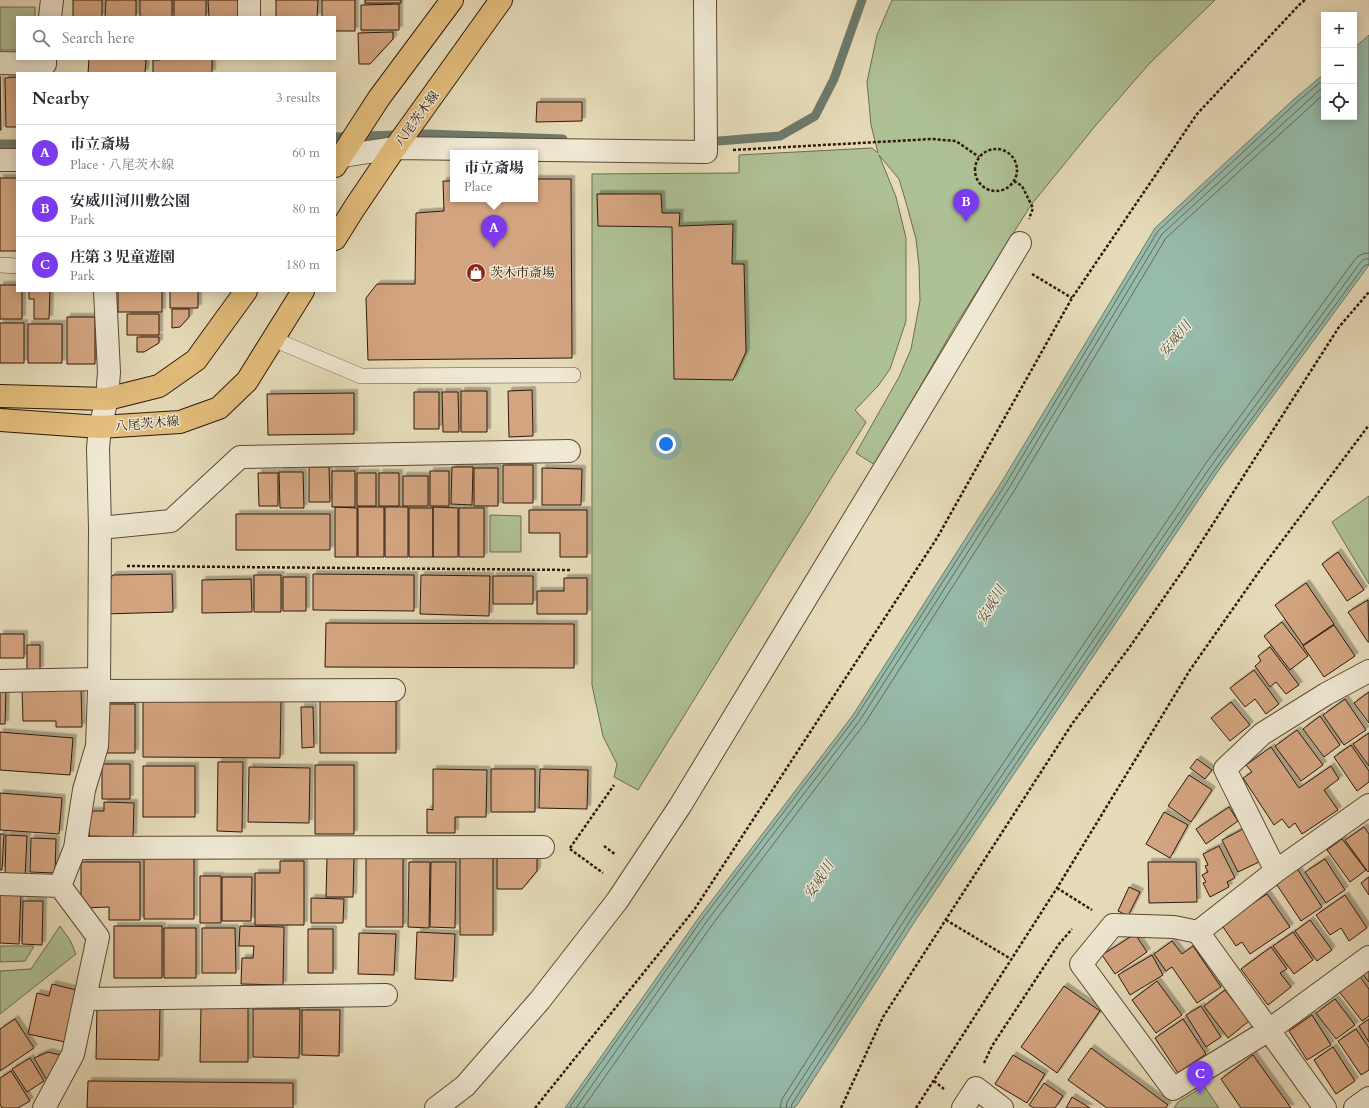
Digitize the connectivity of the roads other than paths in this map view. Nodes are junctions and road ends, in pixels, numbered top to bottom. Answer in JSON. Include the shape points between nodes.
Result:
{"nodes":[{"id":1,"x":52,"y":0,"type":"edge"},
{"id":2,"x":249,"y":0,"type":"edge"},
{"id":3,"x":452,"y":0,"type":"edge"},
{"id":4,"x":501,"y":0,"type":"edge"},
{"id":5,"x":705,"y":0,"type":"edge"},
{"id":6,"x":50,"y":16,"type":"edge"},
{"id":7,"x":249,"y":16,"type":"edge"},
{"id":8,"x":46,"y":60,"type":"edge"},
{"id":9,"x":0,"y":64,"type":"edge"},
{"id":10,"x":395,"y":148,"type":"junction"},
{"id":11,"x":0,"y":160,"type":"edge"},
{"id":12,"x":16,"y":160,"type":"edge"},
{"id":13,"x":337,"y":160,"type":"edge"},
{"id":14,"x":336,"y":237,"type":"edge"},
{"id":15,"x":1020,"y":242,"type":"road end"},
{"id":16,"x":0,"y":265,"type":"edge"},
{"id":17,"x":16,"y":266,"type":"edge"},
{"id":18,"x":105,"y":292,"type":"edge"},
{"id":19,"x":245,"y":292,"type":"edge"},
{"id":20,"x":302,"y":292,"type":"edge"},
{"id":21,"x":273,"y":339,"type":"junction"},
{"id":22,"x":573,"y":375,"type":"dead end"},
{"id":23,"x":0,"y":396,"type":"edge"},
{"id":24,"x":107,"y":399,"type":"junction"},
{"id":25,"x":0,"y":420,"type":"edge"},
{"id":26,"x":100,"y":427,"type":"junction"},
{"id":27,"x":569,"y":451,"type":"dead end"},
{"id":28,"x":100,"y":528,"type":"junction"},
{"id":29,"x":1369,"y":671,"type":"edge"},
{"id":30,"x":0,"y":681,"type":"edge"},
{"id":31,"x":99,"y":685,"type":"junction"},
{"id":32,"x":394,"y":690,"type":"dead end"},
{"id":33,"x":1369,"y":805,"type":"edge"},
{"id":34,"x":543,"y":847,"type":"road end"},
{"id":35,"x":75,"y":848,"type":"junction"},
{"id":36,"x":1276,"y":871,"type":"junction"},
{"id":37,"x":0,"y":884,"type":"edge"},
{"id":38,"x":60,"y":886,"type":"junction"},
{"id":39,"x":1198,"y":932,"type":"junction"},
{"id":40,"x":1369,"y":956,"type":"edge"},
{"id":41,"x":386,"y":994,"type":"dead end"},
{"id":42,"x":85,"y":999,"type":"junction"},
{"id":43,"x":1269,"y":1030,"type":"junction"},
{"id":44,"x":1369,"y":1098,"type":"edge"},
{"id":45,"x":44,"y":1108,"type":"edge"},
{"id":46,"x":436,"y":1108,"type":"edge"},
{"id":47,"x":963,"y":1108,"type":"edge"},
{"id":48,"x":1002,"y":1108,"type":"edge"},
{"id":49,"x":1326,"y":1108,"type":"edge"},
{"id":50,"x":1355,"y":1108,"type":"edge"}],
"edges":[{"from":1,"to":6,"type":"street"},
{"from":2,"to":7,"type":"street"},
{"from":3,"to":13,"type":"main road","via":[[379,98]]},
{"from":4,"to":10,"type":"main road","name":"八尾茨木線"},
{"from":5,"to":10,"type":"street","via":[[706,152]]},
{"from":8,"to":9,"type":"street","via":[[45,64]]},
{"from":10,"to":13,"type":"street"},
{"from":10,"to":14,"type":"main road","name":"八尾茨木線"},
{"from":11,"to":12,"type":"street"},
{"from":15,"to":46,"type":"street","via":[[680,806],[625,888],[540,1000],[465,1086]]},
{"from":16,"to":17,"type":"lane"},
{"from":18,"to":24,"type":"street","via":[[109,372]]},
{"from":19,"to":24,"type":"main road","via":[[196,360],[158,386]]},
{"from":20,"to":21,"type":"main road","name":"八尾茨木線"},
{"from":21,"to":22,"type":"lane","via":[[361,376]]},
{"from":21,"to":26,"type":"main road","name":"八尾茨木線","via":[[247,381],[219,408],[180,422]]},
{"from":23,"to":24,"type":"main road"},
{"from":24,"to":26,"type":"street"},
{"from":25,"to":26,"type":"main road","name":"八尾茨木線"},
{"from":26,"to":28,"type":"street"},
{"from":27,"to":28,"type":"street","via":[[240,457],[171,521]]},
{"from":28,"to":31,"type":"street"},
{"from":29,"to":36,"type":"street","via":[[1262,734],[1225,769]]},
{"from":30,"to":31,"type":"street"},
{"from":31,"to":32,"type":"street"},
{"from":31,"to":35,"type":"street","via":[[97,746],[84,790]]},
{"from":33,"to":36,"type":"street"},
{"from":34,"to":35,"type":"street"},
{"from":35,"to":38,"type":"street"},
{"from":36,"to":39,"type":"street"},
{"from":37,"to":38,"type":"street"},
{"from":38,"to":42,"type":"street","via":[[98,937]]},
{"from":39,"to":43,"type":"street"},
{"from":39,"to":43,"type":"street","via":[[1174,927],[1112,925],[1081,964],[1173,1089]]},
{"from":40,"to":43,"type":"street"},
{"from":41,"to":42,"type":"street"},
{"from":42,"to":45,"type":"street","via":[[73,1054]]},
{"from":43,"to":49,"type":"street"},
{"from":44,"to":50,"type":"street"},
{"from":47,"to":48,"type":"street","via":[[976,1088]]}]}
